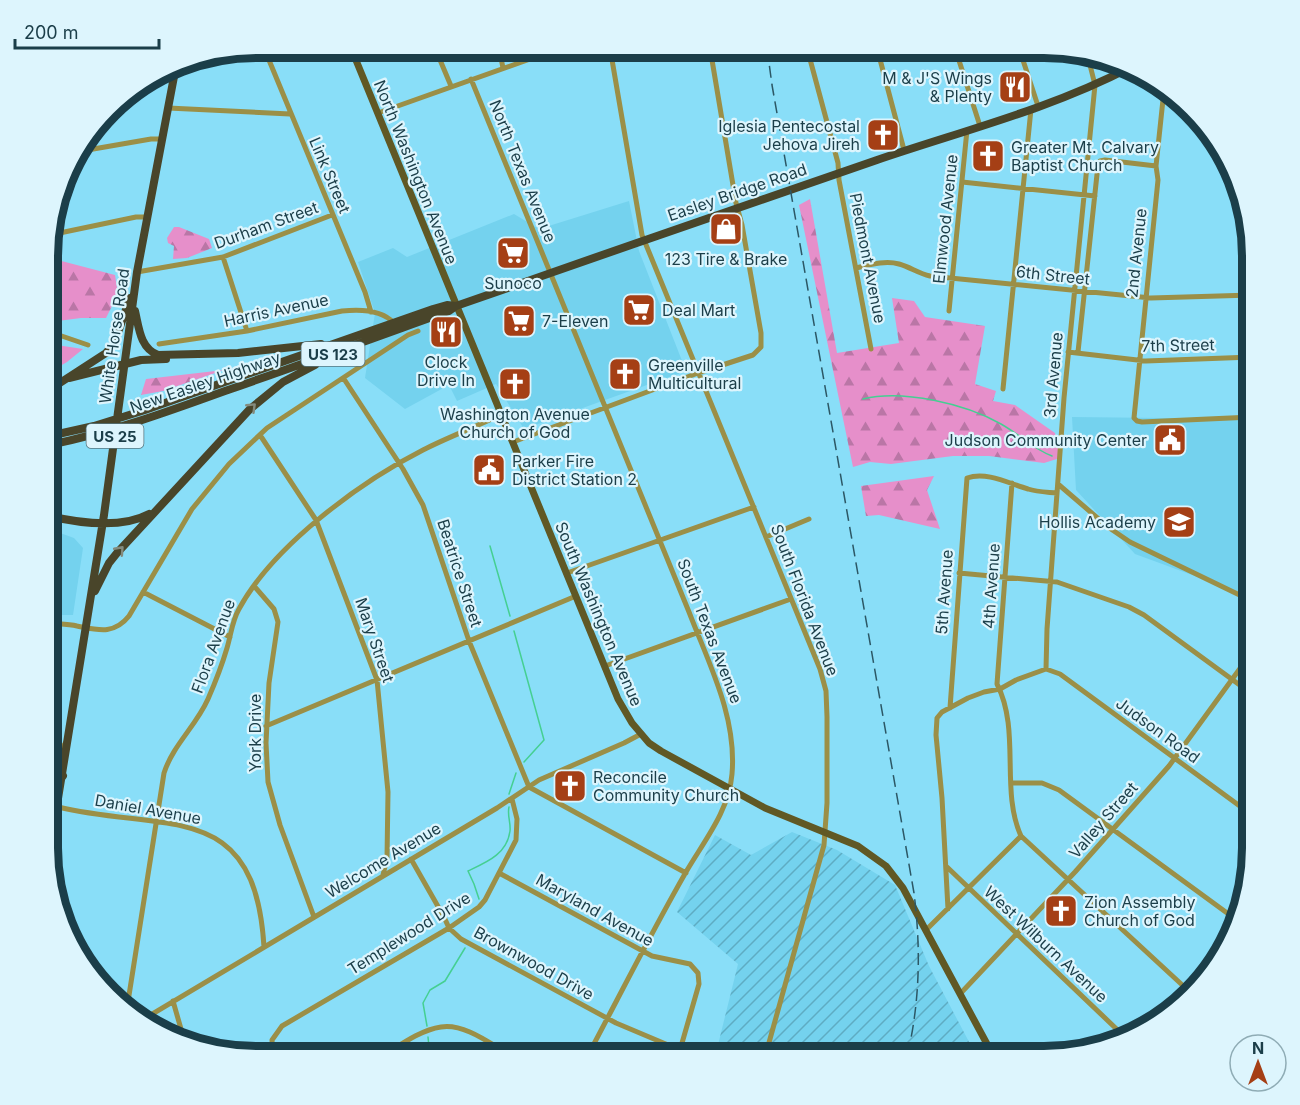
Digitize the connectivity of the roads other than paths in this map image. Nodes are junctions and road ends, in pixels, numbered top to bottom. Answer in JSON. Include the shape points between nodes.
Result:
{"nodes":[{"id":1,"x":268,"y":58,"type":"edge"},
{"id":2,"x":355,"y":58,"type":"edge"},
{"id":3,"x":439,"y":58,"type":"edge"},
{"id":4,"x":501,"y":58,"type":"edge"},
{"id":5,"x":531,"y":58,"type":"edge"},
{"id":6,"x":612,"y":58,"type":"edge"},
{"id":7,"x":712,"y":59,"type":"edge"},
{"id":8,"x":810,"y":59,"type":"edge"},
{"id":9,"x":880,"y":59,"type":"edge"},
{"id":10,"x":958,"y":59,"type":"edge"},
{"id":11,"x":1022,"y":59,"type":"edge"},
{"id":12,"x":1090,"y":64,"type":"edge"},
{"id":13,"x":503,"y":68,"type":"junction"},
{"id":14,"x":1113,"y":71,"type":"edge"},
{"id":15,"x":1118,"y":73,"type":"edge"},
{"id":16,"x":1114,"y":75,"type":"junction"},
{"id":17,"x":174,"y":77,"type":"edge"},
{"id":18,"x":471,"y":79,"type":"junction"},
{"id":19,"x":1095,"y":85,"type":"junction"},
{"id":20,"x":451,"y":86,"type":"junction"},
{"id":21,"x":1163,"y":98,"type":"edge"},
{"id":22,"x":168,"y":108,"type":"junction"},
{"id":23,"x":1034,"y":108,"type":"junction"},
{"id":24,"x":378,"y":113,"type":"junction"},
{"id":25,"x":290,"y":114,"type":"junction"},
{"id":26,"x":980,"y":126,"type":"junction"},
{"id":27,"x":968,"y":130,"type":"junction"},
{"id":28,"x":161,"y":139,"type":"junction"},
{"id":29,"x":90,"y":149,"type":"edge"},
{"id":30,"x":904,"y":150,"type":"junction"},
{"id":31,"x":1155,"y":166,"type":"junction"},
{"id":32,"x":839,"y":172,"type":"junction"},
{"id":33,"x":962,"y":182,"type":"junction"},
{"id":34,"x":1024,"y":188,"type":"junction"},
{"id":35,"x":1084,"y":194,"type":"junction"},
{"id":36,"x":1095,"y":196,"type":"junction"},
{"id":37,"x":738,"y":208,"type":"junction"},
{"id":38,"x":332,"y":214,"type":"junction"},
{"id":39,"x":146,"y":217,"type":"junction"},
{"id":40,"x":60,"y":233,"type":"edge"},
{"id":41,"x":644,"y":240,"type":"junction"},
{"id":42,"x":223,"y":257,"type":"junction"},
{"id":43,"x":856,"y":268,"type":"junction"},
{"id":44,"x":137,"y":272,"type":"junction"},
{"id":45,"x":549,"y":273,"type":"junction"},
{"id":46,"x":952,"y":278,"type":"junction"},
{"id":47,"x":136,"y":284,"type":"junction"},
{"id":48,"x":1014,"y":285,"type":"junction"},
{"id":49,"x":1075,"y":291,"type":"junction"},
{"id":50,"x":1085,"y":292,"type":"junction"},
{"id":51,"x":1241,"y":295,"type":"edge"},
{"id":52,"x":1145,"y":298,"type":"junction"},
{"id":53,"x":134,"y":305,"type":"junction"},
{"id":54,"x":456,"y":306,"type":"junction"},
{"id":55,"x":949,"y":311,"type":"dead end"},
{"id":56,"x":372,"y":312,"type":"junction"},
{"id":57,"x":398,"y":325,"type":"junction"},
{"id":58,"x":247,"y":331,"type":"junction"},
{"id":59,"x":418,"y":331,"type":"dead end"},
{"id":60,"x":58,"y":335,"type":"edge"},
{"id":61,"x":350,"y":337,"type":"junction"},
{"id":62,"x":364,"y":343,"type":"junction"},
{"id":63,"x":159,"y":344,"type":"dead end"},
{"id":64,"x":88,"y":345,"type":"dead end"},
{"id":65,"x":871,"y":349,"type":"dead end"},
{"id":66,"x":232,"y":352,"type":"junction"},
{"id":67,"x":1068,"y":352,"type":"junction"},
{"id":68,"x":1078,"y":352,"type":"junction"},
{"id":69,"x":1241,"y":357,"type":"edge"},
{"id":70,"x":1139,"y":360,"type":"junction"},
{"id":71,"x":125,"y":364,"type":"junction"},
{"id":72,"x":698,"y":373,"type":"junction"},
{"id":73,"x":69,"y":378,"type":"junction"},
{"id":74,"x":344,"y":379,"type":"junction"},
{"id":75,"x":58,"y":385,"type":"edge"},
{"id":76,"x":1003,"y":389,"type":"dead end"},
{"id":77,"x":605,"y":408,"type":"junction"},
{"id":78,"x":145,"y":414,"type":"junction"},
{"id":79,"x":502,"y":414,"type":"junction"},
{"id":80,"x":1241,"y":417,"type":"edge"},
{"id":81,"x":94,"y":431,"type":"junction"},
{"id":82,"x":58,"y":435,"type":"edge"},
{"id":83,"x":260,"y":435,"type":"junction"},
{"id":84,"x":513,"y":442,"type":"junction"},
{"id":85,"x":58,"y":443,"type":"edge"},
{"id":86,"x":399,"y":463,"type":"junction"},
{"id":87,"x":1012,"y":483,"type":"junction"},
{"id":88,"x":1058,"y":484,"type":"junction"},
{"id":89,"x":1057,"y":493,"type":"junction"},
{"id":90,"x":161,"y":504,"type":"junction"},
{"id":91,"x":754,"y":507,"type":"junction"},
{"id":92,"x":58,"y":518,"type":"edge"},
{"id":93,"x":809,"y":519,"type":"dead end"},
{"id":94,"x":316,"y":520,"type":"junction"},
{"id":95,"x":102,"y":523,"type":"junction"},
{"id":96,"x":766,"y":537,"type":"junction"},
{"id":97,"x":660,"y":540,"type":"junction"},
{"id":98,"x":567,"y":573,"type":"junction"},
{"id":99,"x":959,"y":573,"type":"junction"},
{"id":100,"x":1005,"y":576,"type":"junction"},
{"id":101,"x":1051,"y":581,"type":"junction"},
{"id":102,"x":254,"y":586,"type":"junction"},
{"id":103,"x":143,"y":592,"type":"junction"},
{"id":104,"x":576,"y":596,"type":"junction"},
{"id":105,"x":1242,"y":596,"type":"edge"},
{"id":106,"x":791,"y":599,"type":"junction"},
{"id":107,"x":90,"y":600,"type":"junction"},
{"id":108,"x":59,"y":624,"type":"edge"},
{"id":109,"x":87,"y":628,"type":"junction"},
{"id":110,"x":698,"y":633,"type":"junction"},
{"id":111,"x":230,"y":637,"type":"junction"},
{"id":112,"x":469,"y":640,"type":"junction"},
{"id":113,"x":605,"y":666,"type":"junction"},
{"id":114,"x":1242,"y":666,"type":"edge"},
{"id":115,"x":1047,"y":669,"type":"junction"},
{"id":116,"x":1232,"y":679,"type":"junction"},
{"id":117,"x":377,"y":680,"type":"junction"},
{"id":118,"x":1242,"y":686,"type":"edge"},
{"id":119,"x":1000,"y":689,"type":"junction"},
{"id":120,"x":950,"y":708,"type":"junction"},
{"id":121,"x":267,"y":726,"type":"junction"},
{"id":122,"x":641,"y":734,"type":"junction"},
{"id":123,"x":68,"y":738,"type":"junction"},
{"id":124,"x":59,"y":753,"type":"edge"},
{"id":125,"x":1174,"y":758,"type":"junction"},
{"id":126,"x":59,"y":774,"type":"edge"},
{"id":127,"x":63,"y":776,"type":"junction"},
{"id":128,"x":1012,"y":783,"type":"junction"},
{"id":129,"x":529,"y":787,"type":"junction"},
{"id":130,"x":730,"y":789,"type":"junction"},
{"id":131,"x":512,"y":799,"type":"junction"},
{"id":132,"x":59,"y":801,"type":"edge"},
{"id":133,"x":58,"y":807,"type":"edge"},
{"id":134,"x":1242,"y":808,"type":"edge"},
{"id":135,"x":156,"y":822,"type":"junction"},
{"id":136,"x":1112,"y":830,"type":"junction"},
{"id":137,"x":825,"y":832,"type":"junction"},
{"id":138,"x":1021,"y":836,"type":"junction"},
{"id":139,"x":411,"y":859,"type":"junction"},
{"id":140,"x":946,"y":867,"type":"junction"},
{"id":141,"x":499,"y":873,"type":"junction"},
{"id":142,"x":686,"y":873,"type":"junction"},
{"id":143,"x":383,"y":876,"type":"junction"},
{"id":144,"x":1069,"y":879,"type":"junction"},
{"id":145,"x":968,"y":889,"type":"junction"},
{"id":146,"x":948,"y":909,"type":"junction"},
{"id":147,"x":1230,"y":915,"type":"edge"},
{"id":148,"x":314,"y":917,"type":"junction"},
{"id":149,"x":449,"y":928,"type":"junction"},
{"id":150,"x":926,"y":930,"type":"junction"},
{"id":151,"x":1016,"y":935,"type":"junction"},
{"id":152,"x":264,"y":947,"type":"junction"},
{"id":153,"x":644,"y":951,"type":"junction"},
{"id":154,"x":1185,"y":988,"type":"edge"},
{"id":155,"x":960,"y":993,"type":"junction"},
{"id":156,"x":128,"y":999,"type":"edge"},
{"id":157,"x":173,"y":1001,"type":"junction"},
{"id":158,"x":150,"y":1015,"type":"edge"},
{"id":159,"x":607,"y":1018,"type":"junction"},
{"id":160,"x":1119,"y":1031,"type":"edge"},
{"id":161,"x":182,"y":1032,"type":"edge"},
{"id":162,"x":272,"y":1046,"type":"edge"},
{"id":163,"x":400,"y":1046,"type":"edge"},
{"id":164,"x":495,"y":1046,"type":"edge"},
{"id":165,"x":592,"y":1046,"type":"edge"},
{"id":166,"x":671,"y":1046,"type":"edge"},
{"id":167,"x":681,"y":1046,"type":"edge"},
{"id":168,"x":768,"y":1046,"type":"edge"},
{"id":169,"x":988,"y":1046,"type":"edge"}],
"edges":[{"from":1,"to":25,"type":"street","name":"Link Street"},
{"from":2,"to":24,"type":"main road","name":"North Washington Avenue"},
{"from":3,"to":20,"type":"street"},
{"from":4,"to":13,"type":"street"},
{"from":5,"to":13,"type":"street"},
{"from":6,"to":41,"type":"street","name":"South Florida Avenue"},
{"from":7,"to":37,"type":"street"},
{"from":8,"to":32,"type":"street","name":"Piedmont Avenue"},
{"from":9,"to":30,"type":"street"},
{"from":10,"to":26,"type":"street"},
{"from":11,"to":23,"type":"street"},
{"from":12,"to":19,"type":"street","name":"3rd Avenue"},
{"from":13,"to":18,"type":"street"},
{"from":14,"to":16,"type":"street"},
{"from":15,"to":16,"type":"highway","name":"Easley Bridge Road","number":"US 123"},
{"from":16,"to":19,"type":"highway","name":"Easley Bridge Road","number":"US 123"},
{"from":17,"to":22,"type":"highway","name":"White Horse Road","number":"US 25"},
{"from":18,"to":20,"type":"street"},
{"from":18,"to":45,"type":"street","name":"North Texas Avenue"},
{"from":19,"to":23,"type":"highway","name":"Easley Bridge Road","number":"US 123"},
{"from":19,"to":35,"type":"street","name":"3rd Avenue"},
{"from":20,"to":24,"type":"street"},
{"from":21,"to":31,"type":"street","name":"2nd Avenue"},
{"from":22,"to":25,"type":"street"},
{"from":22,"to":28,"type":"highway","name":"White Horse Road","number":"US 25"},
{"from":23,"to":26,"type":"highway","name":"Easley Bridge Road","number":"US 123"},
{"from":23,"to":34,"type":"street"},
{"from":24,"to":54,"type":"main road","name":"North Washington Avenue"},
{"from":25,"to":38,"type":"street","name":"Link Street"},
{"from":26,"to":27,"type":"highway","name":"Easley Bridge Road","number":"US 123"},
{"from":27,"to":30,"type":"highway","name":"Easley Bridge Road","number":"US 123"},
{"from":27,"to":33,"type":"street","name":"Elmwood Avenue"},
{"from":28,"to":29,"type":"street"},
{"from":28,"to":39,"type":"highway","name":"White Horse Road","number":"US 25"},
{"from":30,"to":32,"type":"highway","name":"Easley Bridge Road","number":"US 123"},
{"from":31,"to":36,"type":"street","name":"3rd Avenue","via":[[1101,161]]},
{"from":31,"to":52,"type":"street","name":"2nd Avenue","via":[[1158,180]]},
{"from":32,"to":37,"type":"highway","name":"Easley Bridge Road","number":"US 123"},
{"from":32,"to":43,"type":"street","name":"Piedmont Avenue"},
{"from":33,"to":34,"type":"street"},
{"from":33,"to":46,"type":"street","name":"Elmwood Avenue"},
{"from":34,"to":35,"type":"street"},
{"from":34,"to":48,"type":"street"},
{"from":35,"to":36,"type":"street"},
{"from":35,"to":49,"type":"street","name":"3rd Avenue"},
{"from":36,"to":50,"type":"street","name":"3rd Avenue"},
{"from":37,"to":41,"type":"highway","name":"Easley Bridge Road","number":"US 123"},
{"from":37,"to":72,"type":"street","via":[[761,347],[753,355]]},
{"from":38,"to":42,"type":"street","name":"Durham Street"},
{"from":38,"to":56,"type":"street","name":"Link Street"},
{"from":39,"to":40,"type":"street"},
{"from":39,"to":44,"type":"highway","name":"White Horse Road","number":"US 25"},
{"from":41,"to":45,"type":"highway","name":"Easley Bridge Road","number":"US 123"},
{"from":41,"to":72,"type":"street","name":"South Florida Avenue"},
{"from":42,"to":44,"type":"street","name":"Durham Street"},
{"from":42,"to":58,"type":"street"},
{"from":43,"to":46,"type":"street","name":"6th Street","via":[[890,262],[916,273]]},
{"from":43,"to":65,"type":"street","name":"Piedmont Avenue"},
{"from":44,"to":47,"type":"highway","name":"White Horse Road","number":"US 25"},
{"from":45,"to":54,"type":"highway","name":"Easley Bridge Road","number":"US 123"},
{"from":45,"to":77,"type":"street","name":"South Texas Avenue"},
{"from":46,"to":48,"type":"street","name":"6th Street"},
{"from":46,"to":55,"type":"street","name":"Elmwood Avenue"},
{"from":47,"to":53,"type":"highway","name":"White Horse Road","number":"US 25"},
{"from":47,"to":73,"type":"highway","via":[[114,344]]},
{"from":48,"to":49,"type":"street","name":"6th Street"},
{"from":48,"to":76,"type":"street"},
{"from":49,"to":50,"type":"street","name":"6th Street"},
{"from":49,"to":67,"type":"street","name":"3rd Avenue"},
{"from":50,"to":52,"type":"street","name":"6th Street"},
{"from":50,"to":68,"type":"street","name":"3rd Avenue"},
{"from":51,"to":52,"type":"street","name":"6th Street"},
{"from":52,"to":70,"type":"street","name":"2nd Avenue"},
{"from":53,"to":66,"type":"highway","via":[[143,342],[153,352]]},
{"from":53,"to":71,"type":"highway","name":"White Horse Road","number":"US 25"},
{"from":54,"to":57,"type":"highway","name":"Easley Bridge Road","number":"US 123"},
{"from":54,"to":79,"type":"main road","name":"South Washington Avenue"},
{"from":56,"to":57,"type":"street","name":"Harris Avenue","via":[[387,316]]},
{"from":56,"to":58,"type":"street","name":"Harris Avenue","via":[[342,311]]},
{"from":57,"to":61,"type":"highway","name":"New Easley Highway","number":"US 123"},
{"from":57,"to":62,"type":"highway","name":"New Easley Highway","number":"US 123"},
{"from":58,"to":63,"type":"street","name":"Harris Avenue"},
{"from":59,"to":74,"type":"street"},
{"from":60,"to":64,"type":"street"},
{"from":61,"to":66,"type":"highway","via":[[307,346]]},
{"from":61,"to":78,"type":"highway","name":"New Easley Highway","number":"US 123"},
{"from":62,"to":78,"type":"highway","name":"New Easley Highway","number":"US 123"},
{"from":90,"to":62,"type":"highway","one_way":true,"via":[[268,392],[302,371]]},
{"from":66,"to":71,"type":"highway"},
{"from":67,"to":68,"type":"street","name":"7th Street"},
{"from":67,"to":88,"type":"street","name":"3rd Avenue"},
{"from":68,"to":70,"type":"street","name":"7th Street"},
{"from":69,"to":70,"type":"street","name":"7th Street"},
{"from":70,"to":80,"type":"street","name":"2nd Avenue","via":[[1135,420]]},
{"from":71,"to":73,"type":"highway"},
{"from":71,"to":95,"type":"highway","name":"White Horse Road","number":"US 25"},
{"from":72,"to":77,"type":"street"},
{"from":72,"to":91,"type":"street","name":"South Florida Avenue"},
{"from":73,"to":75,"type":"highway"},
{"from":74,"to":83,"type":"street"},
{"from":74,"to":86,"type":"street","name":"Beatrice Street"},
{"from":77,"to":84,"type":"street"},
{"from":77,"to":97,"type":"street","name":"South Texas Avenue"},
{"from":78,"to":81,"type":"highway","name":"New Easley Highway","number":"US 123"},
{"from":79,"to":84,"type":"main road","name":"South Washington Avenue"},
{"from":79,"to":86,"type":"street","name":"Flora Avenue"},
{"from":81,"to":82,"type":"highway","name":"New Easley Highway","number":"US 123"},
{"from":81,"to":85,"type":"highway","name":"New Easley Highway","number":"US 123"},
{"from":83,"to":94,"type":"street","name":"Mary Street"},
{"from":83,"to":103,"type":"street","via":[[201,496]]},
{"from":84,"to":98,"type":"main road","name":"South Washington Avenue"},
{"from":86,"to":94,"type":"street","name":"Flora Avenue"},
{"from":86,"to":112,"type":"street","name":"Beatrice Street","via":[[428,517]]},
{"from":87,"to":89,"type":"street"},
{"from":87,"to":99,"type":"street","name":"5th Avenue","via":[[968,478]]},
{"from":87,"to":100,"type":"street","name":"4th Avenue"},
{"from":88,"to":89,"type":"street","name":"3rd Avenue"},
{"from":88,"to":105,"type":"street","via":[[1130,542]]},
{"from":89,"to":101,"type":"street","name":"3rd Avenue"},
{"from":90,"to":95,"type":"highway","via":[[136,520]]},
{"from":107,"to":90,"type":"highway","one_way":true,"via":[[109,563]]},
{"from":91,"to":96,"type":"street","name":"South Florida Avenue"},
{"from":91,"to":97,"type":"street"},
{"from":92,"to":95,"type":"highway"},
{"from":93,"to":96,"type":"street"},
{"from":94,"to":102,"type":"street","name":"Flora Avenue"},
{"from":94,"to":117,"type":"street","name":"Mary Street"},
{"from":95,"to":107,"type":"highway","name":"White Horse Road","number":"US 25"},
{"from":96,"to":106,"type":"street","name":"South Florida Avenue"},
{"from":97,"to":98,"type":"street"},
{"from":97,"to":110,"type":"street","name":"South Texas Avenue"},
{"from":98,"to":104,"type":"main road","name":"South Washington Avenue"},
{"from":99,"to":100,"type":"street"},
{"from":99,"to":120,"type":"street","name":"5th Avenue"},
{"from":100,"to":101,"type":"street"},
{"from":100,"to":119,"type":"street","name":"4th Avenue","via":[[997,676]]},
{"from":101,"to":115,"type":"street","name":"3rd Avenue"},
{"from":101,"to":116,"type":"street","via":[[1138,611]]},
{"from":102,"to":111,"type":"street","name":"Flora Avenue","via":[[237,612]]},
{"from":102,"to":121,"type":"street","name":"York Drive","via":[[274,609],[278,622]]},
{"from":103,"to":109,"type":"street","via":[[121,625],[100,631]]},
{"from":103,"to":111,"type":"street"},
{"from":104,"to":112,"type":"street"},
{"from":104,"to":113,"type":"main road","name":"South Washington Avenue"},
{"from":106,"to":110,"type":"street"},
{"from":106,"to":137,"type":"street","name":"South Florida Avenue","via":[[826,691]]},
{"from":107,"to":109,"type":"highway","name":"White Horse Road","number":"US 25"},
{"from":108,"to":109,"type":"street"},
{"from":109,"to":123,"type":"highway","name":"White Horse Road","number":"US 25"},
{"from":110,"to":113,"type":"street"},
{"from":110,"to":130,"type":"street","name":"South Texas Avenue","via":[[727,714],[732,754]]},
{"from":111,"to":135,"type":"street","name":"Flora Avenue","via":[[206,702],[166,764]]},
{"from":112,"to":117,"type":"street"},
{"from":112,"to":129,"type":"street","name":"Beatrice Street"},
{"from":113,"to":122,"type":"main road","name":"South Washington Avenue","via":[[624,711]]},
{"from":114,"to":116,"type":"street","name":"Valley Street"},
{"from":115,"to":119,"type":"street"},
{"from":115,"to":125,"type":"street","name":"Judson Road","via":[[1060,674]]},
{"from":116,"to":118,"type":"street"},
{"from":116,"to":125,"type":"street","name":"Valley Street"},
{"from":117,"to":121,"type":"street"},
{"from":117,"to":143,"type":"street","name":"Mary Street","via":[[388,792]]},
{"from":119,"to":120,"type":"street"},
{"from":119,"to":128,"type":"street","name":"4th Avenue","via":[[1009,729]]},
{"from":120,"to":140,"type":"street","via":[[938,716],[935,728]]},
{"from":121,"to":148,"type":"street","name":"York Drive","via":[[272,799]]},
{"from":122,"to":129,"type":"street","name":"Welcome Avenue"},
{"from":122,"to":130,"type":"main road","name":"South Washington Avenue","via":[[661,751]]},
{"from":123,"to":124,"type":"street"},
{"from":123,"to":127,"type":"highway","name":"White Horse Road","number":"US 25"},
{"from":125,"to":134,"type":"street","name":"Judson Road"},
{"from":125,"to":136,"type":"street","name":"Valley Street"},
{"from":126,"to":127,"type":"highway"},
{"from":127,"to":132,"type":"highway","name":"White Horse Road","number":"US 25"},
{"from":128,"to":136,"type":"street","via":[[1052,787]]},
{"from":128,"to":138,"type":"street","name":"4th Avenue","via":[[1013,816]]},
{"from":129,"to":131,"type":"street","name":"Welcome Avenue"},
{"from":129,"to":142,"type":"street"},
{"from":130,"to":137,"type":"main road","name":"South Washington Avenue"},
{"from":130,"to":142,"type":"street","name":"South Texas Avenue","via":[[720,815]]},
{"from":131,"to":139,"type":"street","name":"Welcome Avenue"},
{"from":131,"to":141,"type":"street","name":"Templewood Drive","via":[[517,834]]},
{"from":133,"to":135,"type":"street","name":"Daniel Avenue"},
{"from":135,"to":152,"type":"street","name":"Daniel Avenue","via":[[208,834],[236,854],[258,897]]},
{"from":135,"to":156,"type":"street","name":"Flora Avenue"},
{"from":136,"to":144,"type":"street","name":"Valley Street"},
{"from":136,"to":147,"type":"street"},
{"from":137,"to":150,"type":"main road","name":"South Washington Avenue","via":[[858,846],[885,866],[903,888]]},
{"from":137,"to":168,"type":"street","name":"South Florida Avenue"},
{"from":138,"to":144,"type":"street"},
{"from":138,"to":145,"type":"street"},
{"from":139,"to":143,"type":"street","name":"Welcome Avenue"},
{"from":139,"to":149,"type":"street","name":"Brownwood Drive"},
{"from":140,"to":145,"type":"street","name":"West Wilburn Avenue"},
{"from":140,"to":146,"type":"street"},
{"from":141,"to":149,"type":"street","name":"Templewood Drive","via":[[483,903]]},
{"from":141,"to":153,"type":"street","name":"Maryland Avenue"},
{"from":142,"to":153,"type":"street","name":"South Texas Avenue"},
{"from":143,"to":148,"type":"street","name":"Welcome Avenue"},
{"from":144,"to":151,"type":"street","name":"Valley Street"},
{"from":144,"to":154,"type":"street"},
{"from":145,"to":146,"type":"street"},
{"from":145,"to":151,"type":"street","name":"West Wilburn Avenue"},
{"from":146,"to":150,"type":"street"},
{"from":148,"to":152,"type":"street","name":"Welcome Avenue"},
{"from":149,"to":159,"type":"street","name":"Brownwood Drive","via":[[470,944]]},
{"from":149,"to":162,"type":"street","name":"Templewood Drive","via":[[282,1026]]},
{"from":150,"to":155,"type":"main road","name":"South Washington Avenue"},
{"from":151,"to":155,"type":"street","name":"Valley Street"},
{"from":151,"to":160,"type":"street","name":"West Wilburn Avenue"},
{"from":152,"to":157,"type":"street","name":"Welcome Avenue"},
{"from":153,"to":159,"type":"street","name":"South Texas Avenue"},
{"from":153,"to":167,"type":"street","name":"Maryland Avenue","via":[[661,959],[687,963],[698,973],[699,984]]},
{"from":155,"to":169,"type":"main road","name":"South Washington Avenue"},
{"from":157,"to":158,"type":"street","name":"Welcome Avenue"},
{"from":157,"to":161,"type":"street"},
{"from":159,"to":165,"type":"street","name":"South Texas Avenue"},
{"from":159,"to":166,"type":"street","name":"Brownwood Drive"},
{"from":163,"to":164,"type":"street","via":[[441,1026],[466,1031]]}]}
